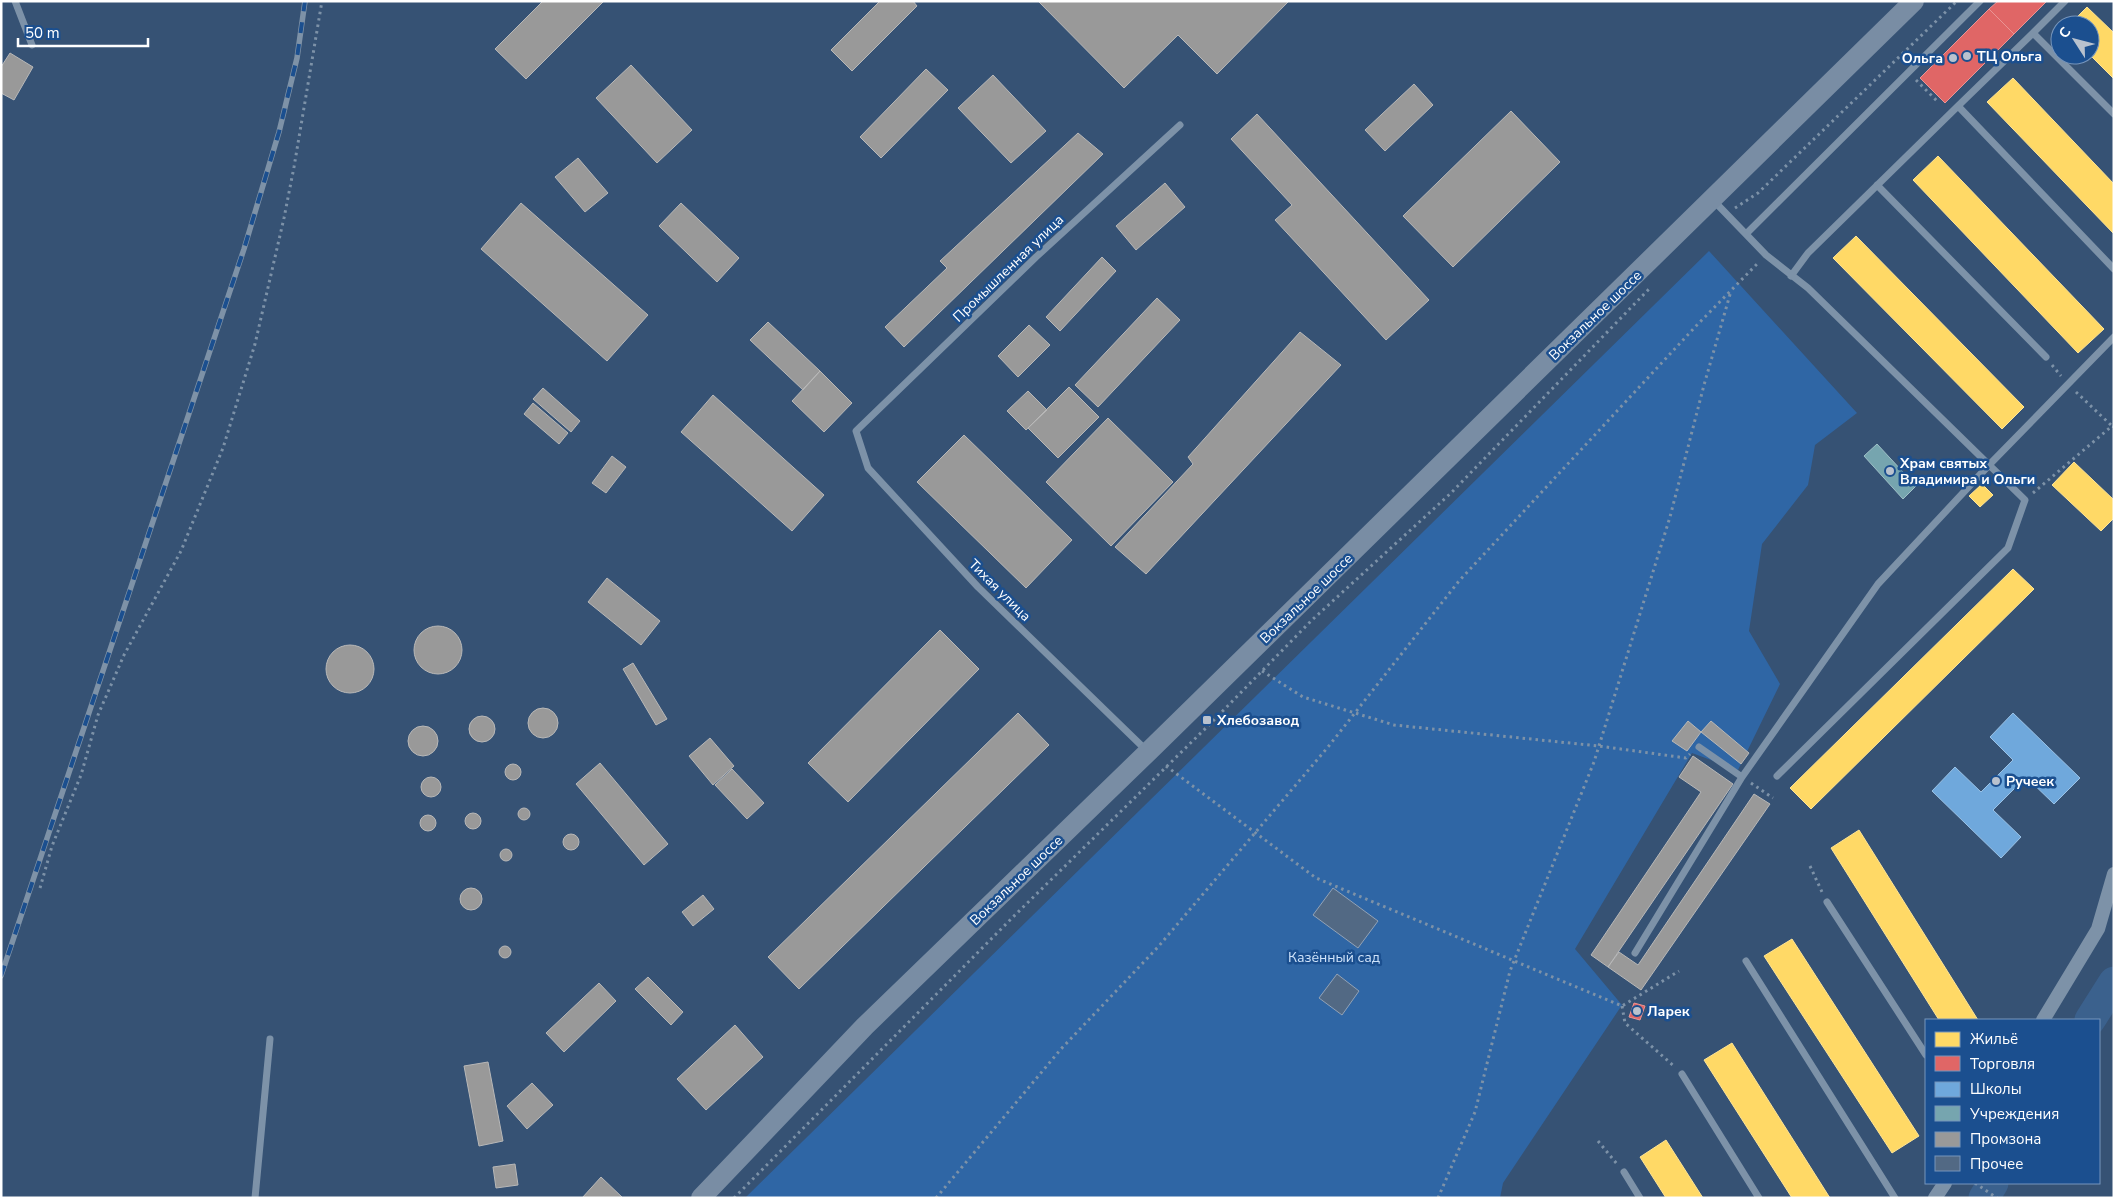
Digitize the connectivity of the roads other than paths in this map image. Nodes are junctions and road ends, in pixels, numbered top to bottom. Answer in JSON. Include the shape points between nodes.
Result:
{"nodes":[{"id":1,"x":15,"y":1,"type":"edge"},
{"id":2,"x":1914,"y":1,"type":"edge"},
{"id":3,"x":1980,"y":1,"type":"edge"},
{"id":4,"x":2065,"y":1,"type":"edge"},
{"id":5,"x":2033,"y":33,"type":"junction"},
{"id":6,"x":32,"y":45,"type":"dead end"},
{"id":7,"x":1958,"y":106,"type":"junction"},
{"id":8,"x":2114,"y":114,"type":"edge"},
{"id":9,"x":1180,"y":125,"type":"dead end"},
{"id":10,"x":1876,"y":185,"type":"junction"},
{"id":11,"x":1712,"y":200,"type":"junction"},
{"id":12,"x":1746,"y":234,"type":"junction"},
{"id":13,"x":2114,"y":269,"type":"edge"},
{"id":14,"x":1790,"y":276,"type":"junction"},
{"id":15,"x":2114,"y":337,"type":"edge"},
{"id":16,"x":2046,"y":357,"type":"road end"},
{"id":17,"x":856,"y":431,"type":"joint"},
{"id":18,"x":1990,"y":464,"type":"junction"},
{"id":19,"x":1699,"y":747,"type":"road end"},
{"id":20,"x":1148,"y":752,"type":"junction"},
{"id":21,"x":1777,"y":776,"type":"dead end"},
{"id":22,"x":1742,"y":777,"type":"junction"},
{"id":23,"x":2114,"y":874,"type":"edge"},
{"id":24,"x":1827,"y":902,"type":"road end"},
{"id":25,"x":1635,"y":953,"type":"dead end"},
{"id":26,"x":1746,"y":961,"type":"dead end"},
{"id":27,"x":2044,"y":1019,"type":"edge"},
{"id":28,"x":270,"y":1039,"type":"dead end"},
{"id":29,"x":1925,"y":1053,"type":"edge"},
{"id":30,"x":1682,"y":1074,"type":"road end"},
{"id":31,"x":1624,"y":1172,"type":"road end"},
{"id":32,"x":1944,"y":1184,"type":"edge"},
{"id":33,"x":255,"y":1198,"type":"edge"},
{"id":34,"x":701,"y":1198,"type":"edge"},
{"id":35,"x":1640,"y":1198,"type":"edge"},
{"id":36,"x":1759,"y":1198,"type":"edge"},
{"id":37,"x":1895,"y":1198,"type":"edge"},
{"id":38,"x":1935,"y":1198,"type":"edge"}],
"edges":[{"from":1,"to":6,"type":"lane"},
{"from":2,"to":11,"type":"main road","name":"Вокзальное шоссе"},
{"from":3,"to":12,"type":"lane"},
{"from":4,"to":5,"type":"lane"},
{"from":5,"to":7,"type":"lane"},
{"from":5,"to":8,"type":"lane"},
{"from":7,"to":10,"type":"lane"},
{"from":7,"to":13,"type":"lane"},
{"from":9,"to":17,"type":"lane","name":"Промышленная улица","via":[[1036,257]]},
{"from":10,"to":14,"type":"lane","via":[[1808,253]]},
{"from":10,"to":16,"type":"lane"},
{"from":11,"to":12,"type":"lane"},
{"from":11,"to":20,"type":"main road","name":"Вокзальное шоссе"},
{"from":12,"to":14,"type":"lane"},
{"from":14,"to":18,"type":"lane","via":[[1808,288]]},
{"from":15,"to":18,"type":"lane"},
{"from":17,"to":20,"type":"lane","name":"Тихая улица","via":[[868,468],[978,588]]},
{"from":18,"to":21,"type":"lane","via":[[2025,500],[2008,548]]},
{"from":18,"to":22,"type":"lane","via":[[1878,584]]},
{"from":19,"to":22,"type":"lane"},
{"from":20,"to":34,"type":"main road","name":"Вокзальное шоссе","via":[[865,1026]]},
{"from":22,"to":25,"type":"lane"},
{"from":23,"to":27,"type":"street","via":[[2098,929]]},
{"from":24,"to":29,"type":"lane"},
{"from":26,"to":37,"type":"lane"},
{"from":28,"to":33,"type":"lane"},
{"from":30,"to":36,"type":"lane"},
{"from":31,"to":35,"type":"lane"},
{"from":32,"to":38,"type":"street"}]}
